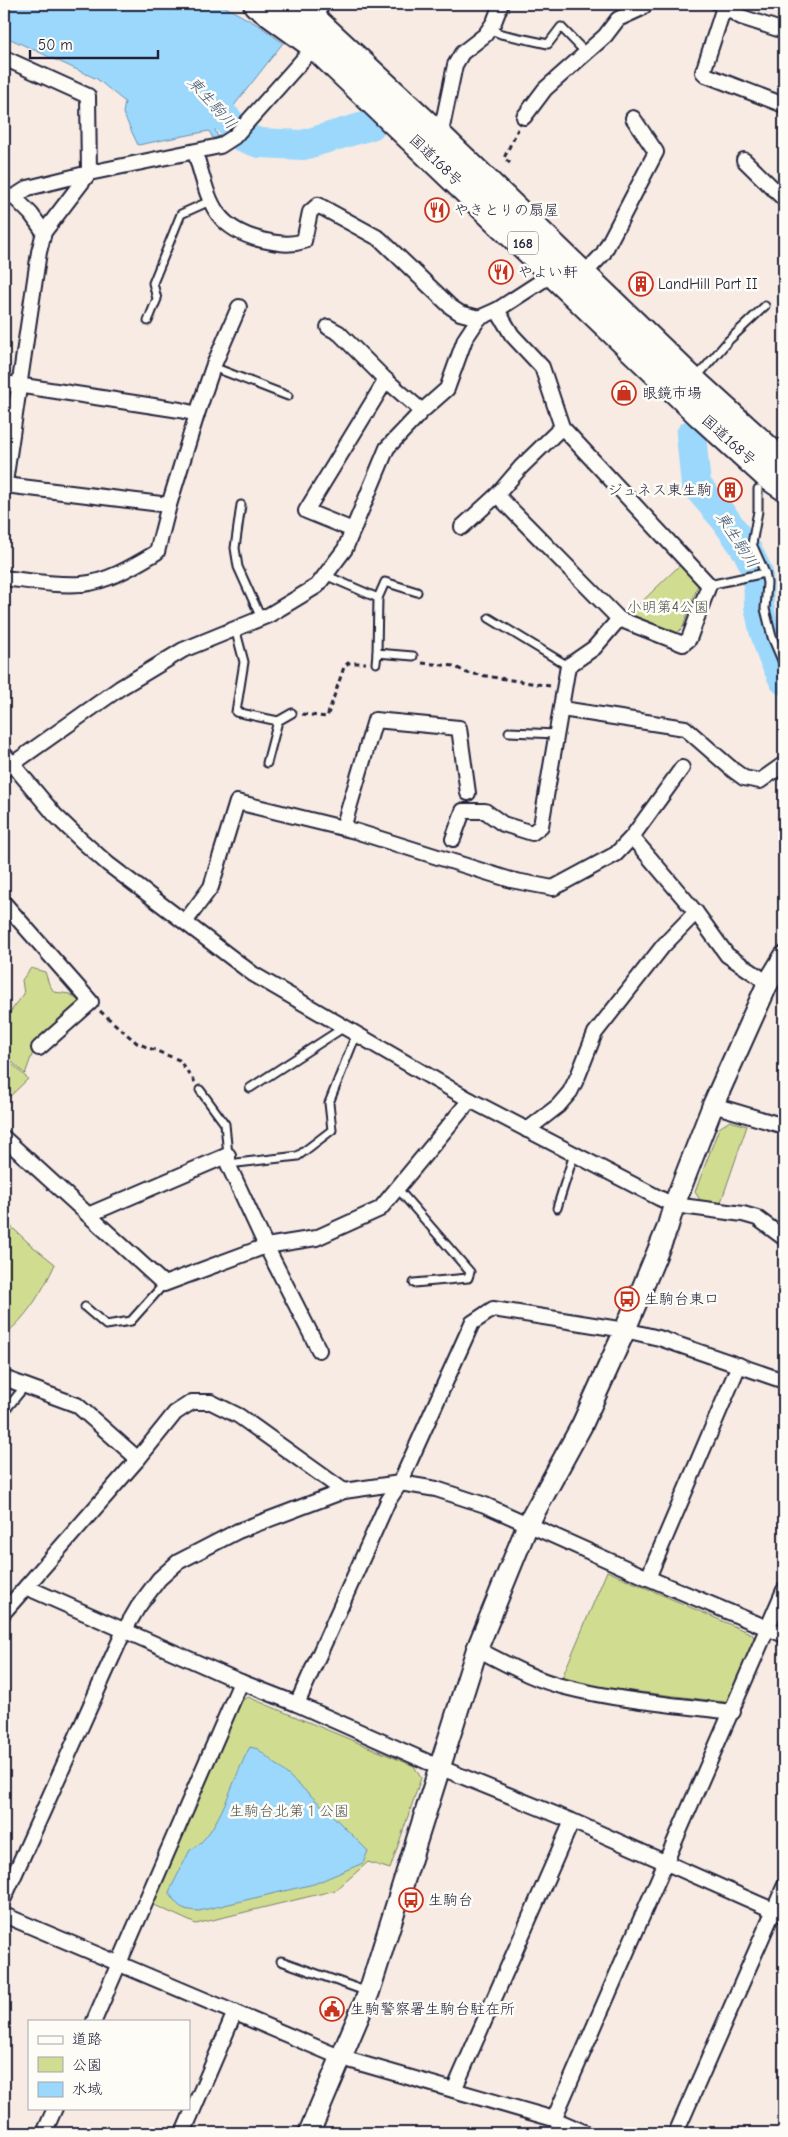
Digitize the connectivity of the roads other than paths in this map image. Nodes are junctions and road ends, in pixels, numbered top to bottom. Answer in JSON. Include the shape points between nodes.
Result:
{"nodes":[{"id":1,"x":257,"y":4,"type":"edge"},
{"id":2,"x":502,"y":4,"type":"edge"},
{"id":3,"x":646,"y":4,"type":"edge"},
{"id":4,"x":721,"y":5,"type":"edge"},
{"id":5,"x":310,"y":8,"type":"edge"},
{"id":6,"x":489,"y":29,"type":"junction"},
{"id":7,"x":784,"y":31,"type":"edge"},
{"id":8,"x":315,"y":46,"type":"junction"},
{"id":9,"x":586,"y":53,"type":"junction"},
{"id":10,"x":4,"y":58,"type":"edge"},
{"id":11,"x":784,"y":105,"type":"edge"},
{"id":12,"x":524,"y":117,"type":"road end"},
{"id":13,"x":633,"y":118,"type":"dead end"},
{"id":14,"x":440,"y":137,"type":"junction"},
{"id":15,"x":194,"y":152,"type":"junction"},
{"id":16,"x":744,"y":160,"type":"dead end"},
{"id":17,"x":89,"y":173,"type":"junction"},
{"id":18,"x":9,"y":196,"type":"edge"},
{"id":19,"x":784,"y":199,"type":"edge"},
{"id":20,"x":210,"y":201,"type":"junction"},
{"id":21,"x":44,"y":232,"type":"junction"},
{"id":22,"x":554,"y":273,"type":"junction"},
{"id":23,"x":583,"y":275,"type":"junction"},
{"id":24,"x":765,"y":306,"type":"dead end"},
{"id":25,"x":239,"y":307,"type":"dead end"},
{"id":26,"x":497,"y":310,"type":"junction"},
{"id":27,"x":478,"y":318,"type":"junction"},
{"id":28,"x":148,"y":321,"type":"dead end"},
{"id":29,"x":328,"y":327,"type":"dead end"},
{"id":30,"x":213,"y":367,"type":"junction"},
{"id":31,"x":386,"y":380,"type":"junction"},
{"id":32,"x":693,"y":381,"type":"junction"},
{"id":33,"x":4,"y":383,"type":"edge"},
{"id":34,"x":19,"y":385,"type":"junction"},
{"id":35,"x":288,"y":396,"type":"dead end"},
{"id":36,"x":422,"y":411,"type":"junction"},
{"id":37,"x":197,"y":414,"type":"junction"},
{"id":38,"x":562,"y":427,"type":"junction"},
{"id":39,"x":775,"y":452,"type":"edge"},
{"id":40,"x":4,"y":487,"type":"edge"},
{"id":41,"x":784,"y":487,"type":"edge"},
{"id":42,"x":758,"y":489,"type":"dead end"},
{"id":43,"x":497,"y":494,"type":"junction"},
{"id":44,"x":169,"y":505,"type":"junction"},
{"id":45,"x":241,"y":505,"type":"dead end"},
{"id":46,"x":462,"y":526,"type":"dead end"},
{"id":47,"x":353,"y":530,"type":"junction"},
{"id":48,"x":765,"y":573,"type":"junction"},
{"id":49,"x":325,"y":575,"type":"junction"},
{"id":50,"x":4,"y":578,"type":"edge"},
{"id":51,"x":708,"y":585,"type":"junction"},
{"id":52,"x":417,"y":592,"type":"dead end"},
{"id":53,"x":378,"y":598,"type":"junction"},
{"id":54,"x":261,"y":618,"type":"junction"},
{"id":55,"x":489,"y":618,"type":"dead end"},
{"id":56,"x":619,"y":620,"type":"junction"},
{"id":57,"x":234,"y":628,"type":"junction"},
{"id":58,"x":377,"y":653,"type":"junction"},
{"id":59,"x":414,"y":660,"type":"road end"},
{"id":60,"x":376,"y":663,"type":"road end"},
{"id":61,"x":784,"y":665,"type":"edge"},
{"id":62,"x":568,"y":666,"type":"junction"},
{"id":63,"x":563,"y":703,"type":"junction"},
{"id":64,"x":292,"y":713,"type":"road end"},
{"id":65,"x":278,"y":722,"type":"junction"},
{"id":66,"x":509,"y":732,"type":"dead end"},
{"id":67,"x":557,"y":734,"type":"junction"},
{"id":68,"x":6,"y":763,"type":"edge"},
{"id":69,"x":267,"y":763,"type":"dead end"},
{"id":70,"x":784,"y":764,"type":"edge"},
{"id":71,"x":682,"y":768,"type":"dead end"},
{"id":72,"x":468,"y":793,"type":"dead end"},
{"id":73,"x":343,"y":828,"type":"junction"},
{"id":74,"x":632,"y":837,"type":"junction"},
{"id":75,"x":453,"y":839,"type":"dead end"},
{"id":76,"x":4,"y":903,"type":"edge"},
{"id":77,"x":696,"y":912,"type":"junction"},
{"id":78,"x":185,"y":922,"type":"junction"},
{"id":79,"x":784,"y":957,"type":"edge"},
{"id":80,"x":767,"y":986,"type":"junction"},
{"id":81,"x":350,"y":1032,"type":"junction"},
{"id":82,"x":39,"y":1048,"type":"dead end"},
{"id":83,"x":250,"y":1088,"type":"dead end"},
{"id":84,"x":200,"y":1090,"type":"road end"},
{"id":85,"x":470,"y":1100,"type":"junction"},
{"id":86,"x":712,"y":1105,"type":"junction"},
{"id":87,"x":784,"y":1126,"type":"edge"},
{"id":88,"x":527,"y":1130,"type":"junction"},
{"id":89,"x":4,"y":1138,"type":"edge"},
{"id":90,"x":574,"y":1154,"type":"junction"},
{"id":91,"x":228,"y":1159,"type":"junction"},
{"id":92,"x":398,"y":1189,"type":"junction"},
{"id":93,"x":674,"y":1205,"type":"junction"},
{"id":94,"x":557,"y":1208,"type":"dead end"},
{"id":95,"x":88,"y":1215,"type":"junction"},
{"id":96,"x":784,"y":1238,"type":"edge"},
{"id":97,"x":266,"y":1246,"type":"junction"},
{"id":98,"x":414,"y":1283,"type":"dead end"},
{"id":99,"x":164,"y":1284,"type":"junction"},
{"id":100,"x":85,"y":1307,"type":"dead end"},
{"id":101,"x":625,"y":1330,"type":"junction"},
{"id":102,"x":319,"y":1350,"type":"dead end"},
{"id":103,"x":738,"y":1366,"type":"junction"},
{"id":104,"x":4,"y":1378,"type":"edge"},
{"id":105,"x":784,"y":1381,"type":"edge"},
{"id":106,"x":25,"y":1386,"type":"junction"},
{"id":107,"x":4,"y":1412,"type":"edge"},
{"id":108,"x":138,"y":1459,"type":"junction"},
{"id":109,"x":400,"y":1483,"type":"junction"},
{"id":110,"x":344,"y":1491,"type":"junction"},
{"id":111,"x":528,"y":1524,"type":"junction"},
{"id":112,"x":648,"y":1578,"type":"junction"},
{"id":113,"x":26,"y":1587,"type":"junction"},
{"id":114,"x":784,"y":1590,"type":"edge"},
{"id":115,"x":4,"y":1612,"type":"edge"},
{"id":116,"x":768,"y":1628,"type":"junction"},
{"id":117,"x":124,"y":1631,"type":"junction"},
{"id":118,"x":784,"y":1635,"type":"edge"},
{"id":119,"x":477,"y":1649,"type":"junction"},
{"id":120,"x":241,"y":1682,"type":"junction"},
{"id":121,"x":297,"y":1704,"type":"junction"},
{"id":122,"x":733,"y":1712,"type":"junction"},
{"id":123,"x":439,"y":1767,"type":"junction"},
{"id":124,"x":572,"y":1821,"type":"junction"},
{"id":125,"x":666,"y":1864,"type":"junction"},
{"id":126,"x":784,"y":1886,"type":"edge"},
{"id":127,"x":4,"y":1898,"type":"edge"},
{"id":128,"x":779,"y":1913,"type":"edge"},
{"id":129,"x":4,"y":1915,"type":"edge"},
{"id":130,"x":281,"y":1961,"type":"dead end"},
{"id":131,"x":119,"y":1963,"type":"junction"},
{"id":132,"x":369,"y":1992,"type":"junction"},
{"id":133,"x":235,"y":2012,"type":"junction"},
{"id":134,"x":94,"y":2020,"type":"edge"},
{"id":135,"x":342,"y":2058,"type":"junction"},
{"id":136,"x":454,"y":2090,"type":"junction"},
{"id":137,"x":54,"y":2110,"type":"edge"},
{"id":138,"x":554,"y":2119,"type":"junction"},
{"id":139,"x":44,"y":2133,"type":"edge"},
{"id":140,"x":183,"y":2133,"type":"edge"},
{"id":141,"x":309,"y":2133,"type":"edge"},
{"id":142,"x":586,"y":2133,"type":"edge"},
{"id":143,"x":676,"y":2133,"type":"edge"}],
"edges":[{"from":1,"to":8,"type":"highway","name":"国道168号","number":"168"},
{"from":2,"to":6,"type":"street"},
{"from":3,"to":9,"type":"street","via":[[618,19]]},
{"from":4,"to":7,"type":"street","via":[[741,17]]},
{"from":4,"to":11,"type":"street","via":[[703,72]]},
{"from":5,"to":8,"type":"street"},
{"from":5,"to":14,"type":"highway","name":"国道168号","number":"168"},
{"from":6,"to":9,"type":"lane","via":[[548,44],[561,27]]},
{"from":6,"to":14,"type":"street","via":[[462,53],[455,65]]},
{"from":8,"to":15,"type":"street","via":[[234,137],[220,146]]},
{"from":8,"to":22,"type":"highway","name":"国道168号","number":"168"},
{"from":9,"to":12,"type":"street","via":[[545,89]]},
{"from":10,"to":17,"type":"street","via":[[88,96]]},
{"from":13,"to":23,"type":"street","via":[[656,152],[603,254]]},
{"from":14,"to":23,"type":"highway","name":"国道168号","number":"168"},
{"from":15,"to":17,"type":"street"},
{"from":15,"to":20,"type":"street"},
{"from":16,"to":19,"type":"street"},
{"from":17,"to":18,"type":"street"},
{"from":17,"to":21,"type":"street"},
{"from":18,"to":21,"type":"street","via":[[31,214]]},
{"from":20,"to":27,"type":"street","via":[[229,226],[244,235],[288,244],[304,241],[310,212],[318,205],[380,239],[451,307]]},
{"from":20,"to":28,"type":"lane","via":[[181,214],[153,283],[157,299]]},
{"from":21,"to":34,"type":"street"},
{"from":22,"to":26,"type":"street"},
{"from":22,"to":41,"type":"highway","name":"国道168号","number":"168","via":[[701,415]]},
{"from":23,"to":32,"type":"highway","name":"国道168号","number":"168"},
{"from":24,"to":32,"type":"lane"},
{"from":25,"to":30,"type":"street"},
{"from":26,"to":27,"type":"street"},
{"from":26,"to":38,"type":"street","via":[[512,335],[542,367]]},
{"from":27,"to":36,"type":"street","via":[[465,339],[447,389]]},
{"from":29,"to":31,"type":"street"},
{"from":30,"to":35,"type":"lane"},
{"from":30,"to":37,"type":"street"},
{"from":31,"to":36,"type":"street"},
{"from":31,"to":47,"type":"street","via":[[306,511]]},
{"from":32,"to":39,"type":"highway","name":"国道168号","number":"168"},
{"from":33,"to":34,"type":"street"},
{"from":34,"to":37,"type":"street"},
{"from":34,"to":40,"type":"street"},
{"from":36,"to":47,"type":"street","via":[[387,448]]},
{"from":37,"to":44,"type":"street"},
{"from":38,"to":43,"type":"street"},
{"from":38,"to":51,"type":"street"},
{"from":40,"to":44,"type":"street"},
{"from":42,"to":48,"type":"lane","via":[[752,544]]},
{"from":43,"to":46,"type":"street"},
{"from":43,"to":56,"type":"street"},
{"from":44,"to":50,"type":"street","via":[[157,552],[114,575],[84,584]]},
{"from":45,"to":54,"type":"lane","via":[[235,548],[238,568]]},
{"from":47,"to":49,"type":"street","via":[[345,550]]},
{"from":48,"to":51,"type":"lane"},
{"from":48,"to":61,"type":"lane","via":[[765,609]]},
{"from":49,"to":53,"type":"lane"},
{"from":49,"to":54,"type":"street","via":[[317,586]]},
{"from":51,"to":56,"type":"street","via":[[689,639],[683,644]]},
{"from":52,"to":53,"type":"lane","via":[[385,582]]},
{"from":53,"to":58,"type":"lane"},
{"from":54,"to":57,"type":"street"},
{"from":55,"to":62,"type":"lane"},
{"from":56,"to":62,"type":"street","via":[[594,648]]},
{"from":57,"to":65,"type":"lane","via":[[244,662],[236,712]]},
{"from":57,"to":68,"type":"street","via":[[183,650]]},
{"from":58,"to":59,"type":"lane"},
{"from":58,"to":60,"type":"lane"},
{"from":62,"to":63,"type":"street"},
{"from":63,"to":67,"type":"street"},
{"from":63,"to":70,"type":"street","via":[[685,728],[744,778],[760,781]]},
{"from":64,"to":65,"type":"lane"},
{"from":65,"to":69,"type":"lane"},
{"from":66,"to":67,"type":"lane"},
{"from":67,"to":75,"type":"street","via":[[541,826],[532,833],[503,824],[485,811],[463,811]]},
{"from":68,"to":78,"type":"street","via":[[108,864]]},
{"from":71,"to":74,"type":"street"},
{"from":72,"to":73,"type":"street","via":[[459,728],[375,720]]},
{"from":73,"to":74,"type":"street","via":[[511,880],[552,888],[616,854]]},
{"from":73,"to":78,"type":"street","via":[[237,802],[211,887]]},
{"from":74,"to":77,"type":"street"},
{"from":76,"to":82,"type":"street","via":[[91,1002]]},
{"from":77,"to":80,"type":"street","via":[[727,955]]},
{"from":77,"to":88,"type":"street","via":[[663,946],[595,1033],[570,1092],[558,1106]]},
{"from":78,"to":81,"type":"street","via":[[253,974]]},
{"from":79,"to":80,"type":"street"},
{"from":80,"to":86,"type":"street"},
{"from":81,"to":83,"type":"lane"},
{"from":81,"to":85,"type":"street"},
{"from":81,"to":91,"type":"lane","via":[[329,1103],[332,1130],[298,1156]]},
{"from":84,"to":91,"type":"lane","via":[[225,1124]]},
{"from":85,"to":88,"type":"street"},
{"from":85,"to":92,"type":"street"},
{"from":86,"to":87,"type":"street"},
{"from":86,"to":93,"type":"street"},
{"from":88,"to":90,"type":"street"},
{"from":89,"to":95,"type":"street"},
{"from":90,"to":93,"type":"street"},
{"from":90,"to":94,"type":"lane"},
{"from":91,"to":95,"type":"street"},
{"from":91,"to":97,"type":"street"},
{"from":92,"to":97,"type":"street","via":[[380,1209],[316,1238]]},
{"from":92,"to":98,"type":"lane","via":[[470,1272],[468,1278]]},
{"from":93,"to":96,"type":"street","via":[[757,1218]]},
{"from":93,"to":101,"type":"street"},
{"from":95,"to":99,"type":"street"},
{"from":97,"to":99,"type":"street"},
{"from":97,"to":102,"type":"street"},
{"from":99,"to":100,"type":"lane","via":[[131,1321],[106,1325]]},
{"from":101,"to":103,"type":"street"},
{"from":101,"to":109,"type":"street","via":[[493,1309],[472,1322]]},
{"from":101,"to":111,"type":"street","via":[[582,1425]]},
{"from":103,"to":105,"type":"street"},
{"from":103,"to":112,"type":"street"},
{"from":104,"to":106,"type":"street"},
{"from":106,"to":107,"type":"lane"},
{"from":106,"to":108,"type":"street","via":[[78,1405]]},
{"from":108,"to":110,"type":"street","via":[[175,1413],[192,1402],[210,1402],[239,1416]]},
{"from":108,"to":113,"type":"street"},
{"from":109,"to":110,"type":"street"},
{"from":109,"to":111,"type":"street","via":[[485,1505]]},
{"from":109,"to":121,"type":"street","via":[[388,1501]]},
{"from":110,"to":117,"type":"street","via":[[238,1531],[178,1562],[159,1579]]},
{"from":111,"to":112,"type":"street"},
{"from":111,"to":119,"type":"street"},
{"from":112,"to":116,"type":"street"},
{"from":113,"to":115,"type":"street"},
{"from":113,"to":117,"type":"street"},
{"from":114,"to":116,"type":"street"},
{"from":116,"to":118,"type":"street"},
{"from":116,"to":122,"type":"street"},
{"from":117,"to":120,"type":"street"},
{"from":117,"to":127,"type":"street"},
{"from":119,"to":122,"type":"street","via":[[518,1670],[564,1687]]},
{"from":119,"to":123,"type":"street"},
{"from":120,"to":121,"type":"street"},
{"from":120,"to":131,"type":"street"},
{"from":121,"to":123,"type":"street"},
{"from":122,"to":125,"type":"street"},
{"from":123,"to":124,"type":"street"},
{"from":123,"to":132,"type":"street"},
{"from":124,"to":125,"type":"street"},
{"from":124,"to":136,"type":"street"},
{"from":125,"to":128,"type":"street"},
{"from":125,"to":138,"type":"street"},
{"from":126,"to":128,"type":"street"},
{"from":128,"to":143,"type":"street"},
{"from":129,"to":131,"type":"street"},
{"from":130,"to":132,"type":"lane"},
{"from":131,"to":133,"type":"street"},
{"from":131,"to":134,"type":"street"},
{"from":132,"to":135,"type":"street"},
{"from":133,"to":135,"type":"street"},
{"from":133,"to":140,"type":"street"},
{"from":135,"to":136,"type":"street"},
{"from":135,"to":141,"type":"street"},
{"from":136,"to":138,"type":"street"},
{"from":137,"to":139,"type":"street"},
{"from":138,"to":142,"type":"street"}]}
